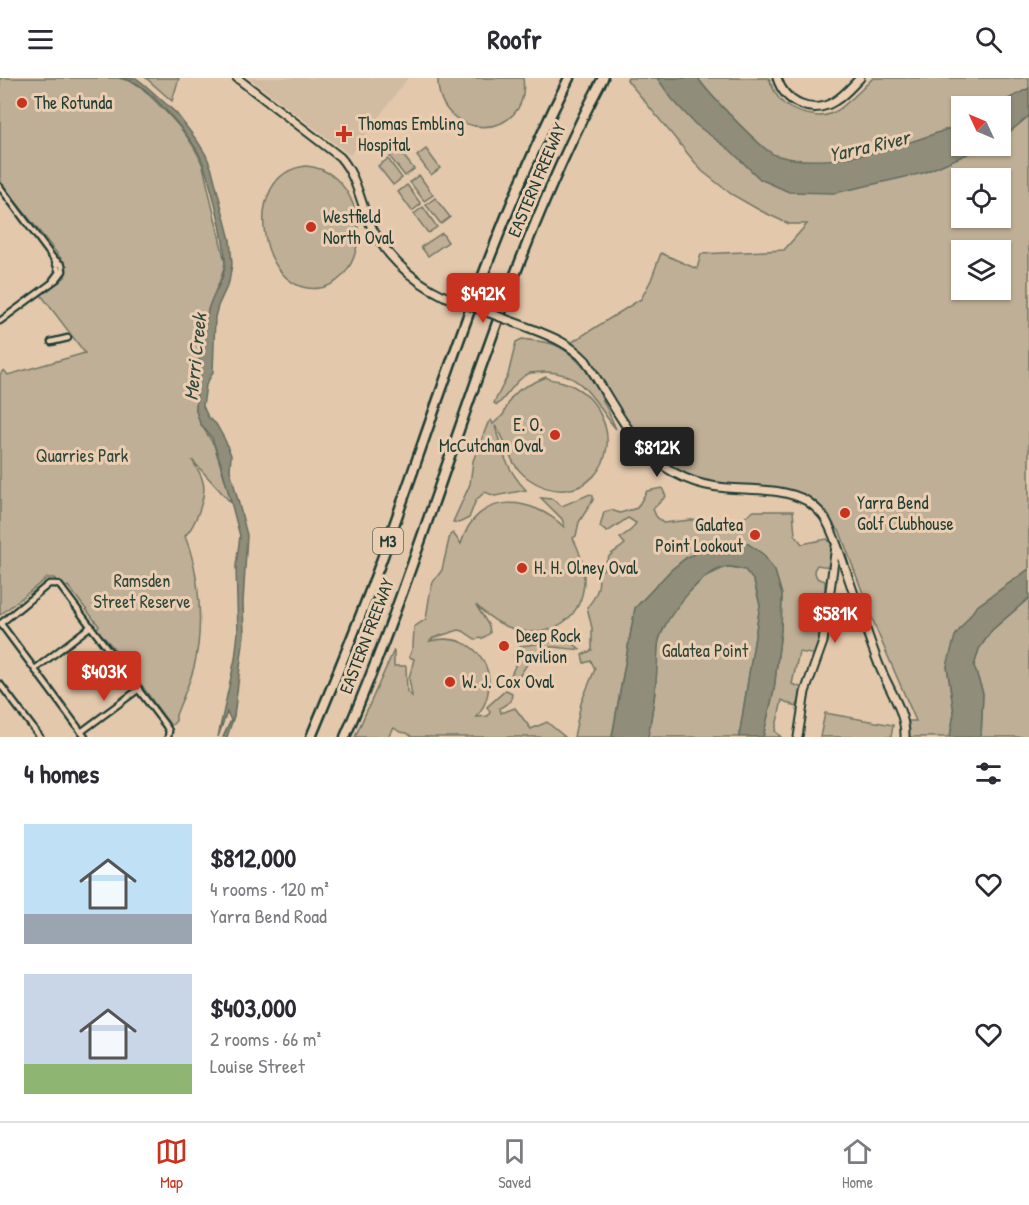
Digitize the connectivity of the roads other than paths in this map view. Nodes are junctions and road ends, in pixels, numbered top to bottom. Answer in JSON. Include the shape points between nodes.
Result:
{"nodes":[{"id":1,"x":237,"y":78,"type":"edge"},
{"id":2,"x":569,"y":78,"type":"edge"},
{"id":3,"x":603,"y":78,"type":"edge"},
{"id":4,"x":777,"y":78,"type":"edge"},
{"id":5,"x":860,"y":78,"type":"edge"},
{"id":6,"x":0,"y":187,"type":"edge"},
{"id":7,"x":0,"y":321,"type":"edge"},
{"id":8,"x":68,"y":338,"type":"dead end"},
{"id":9,"x":51,"y":342,"type":"dead end"},
{"id":10,"x":837,"y":544,"type":"junction"},
{"id":11,"x":0,"y":624,"type":"edge"},
{"id":12,"x":91,"y":626,"type":"junction"},
{"id":13,"x":35,"y":669,"type":"junction"},
{"id":14,"x":0,"y":684,"type":"edge"},
{"id":15,"x":139,"y":689,"type":"junction"},
{"id":16,"x":36,"y":732,"type":"junction"},
{"id":17,"x":83,"y":735,"type":"edge"},
{"id":18,"x":169,"y":735,"type":"edge"},
{"id":19,"x":29,"y":737,"type":"edge"},
{"id":20,"x":40,"y":737,"type":"edge"},
{"id":21,"x":311,"y":737,"type":"edge"},
{"id":22,"x":345,"y":737,"type":"edge"},
{"id":23,"x":798,"y":737,"type":"edge"},
{"id":24,"x":905,"y":737,"type":"edge"}],
"edges":[{"from":1,"to":10,"type":"street","bridge":true,"via":[[340,157],[352,174],[369,220],[386,250],[412,277],[444,297],[565,342],[586,361],[639,445],[662,466],[705,485],[799,497],[821,514]]},
{"from":2,"to":21,"type":"highway","name":"EASTERN FREEWAY","number":"M3","via":[[500,231],[383,555]]},
{"from":3,"to":22,"type":"highway","name":"EASTERN FREEWAY","number":"M3","via":[[530,237],[386,637]]},
{"from":4,"to":5,"type":"street","via":[[792,100],[814,108],[835,102]]},
{"from":6,"to":7,"type":"street","via":[[62,265],[60,278]]},
{"from":8,"to":9,"type":"street"},
{"from":10,"to":23,"type":"street","via":[[823,642],[806,692]]},
{"from":10,"to":24,"type":"street","via":[[879,665],[904,720]]},
{"from":11,"to":12,"type":"street","via":[[49,584],[56,584]]},
{"from":11,"to":13,"type":"street"},
{"from":12,"to":13,"type":"street"},
{"from":12,"to":15,"type":"street"},
{"from":13,"to":17,"type":"street"},
{"from":14,"to":16,"type":"street"},
{"from":15,"to":17,"type":"street"},
{"from":15,"to":18,"type":"street"},
{"from":16,"to":19,"type":"street"},
{"from":16,"to":20,"type":"street"}]}
